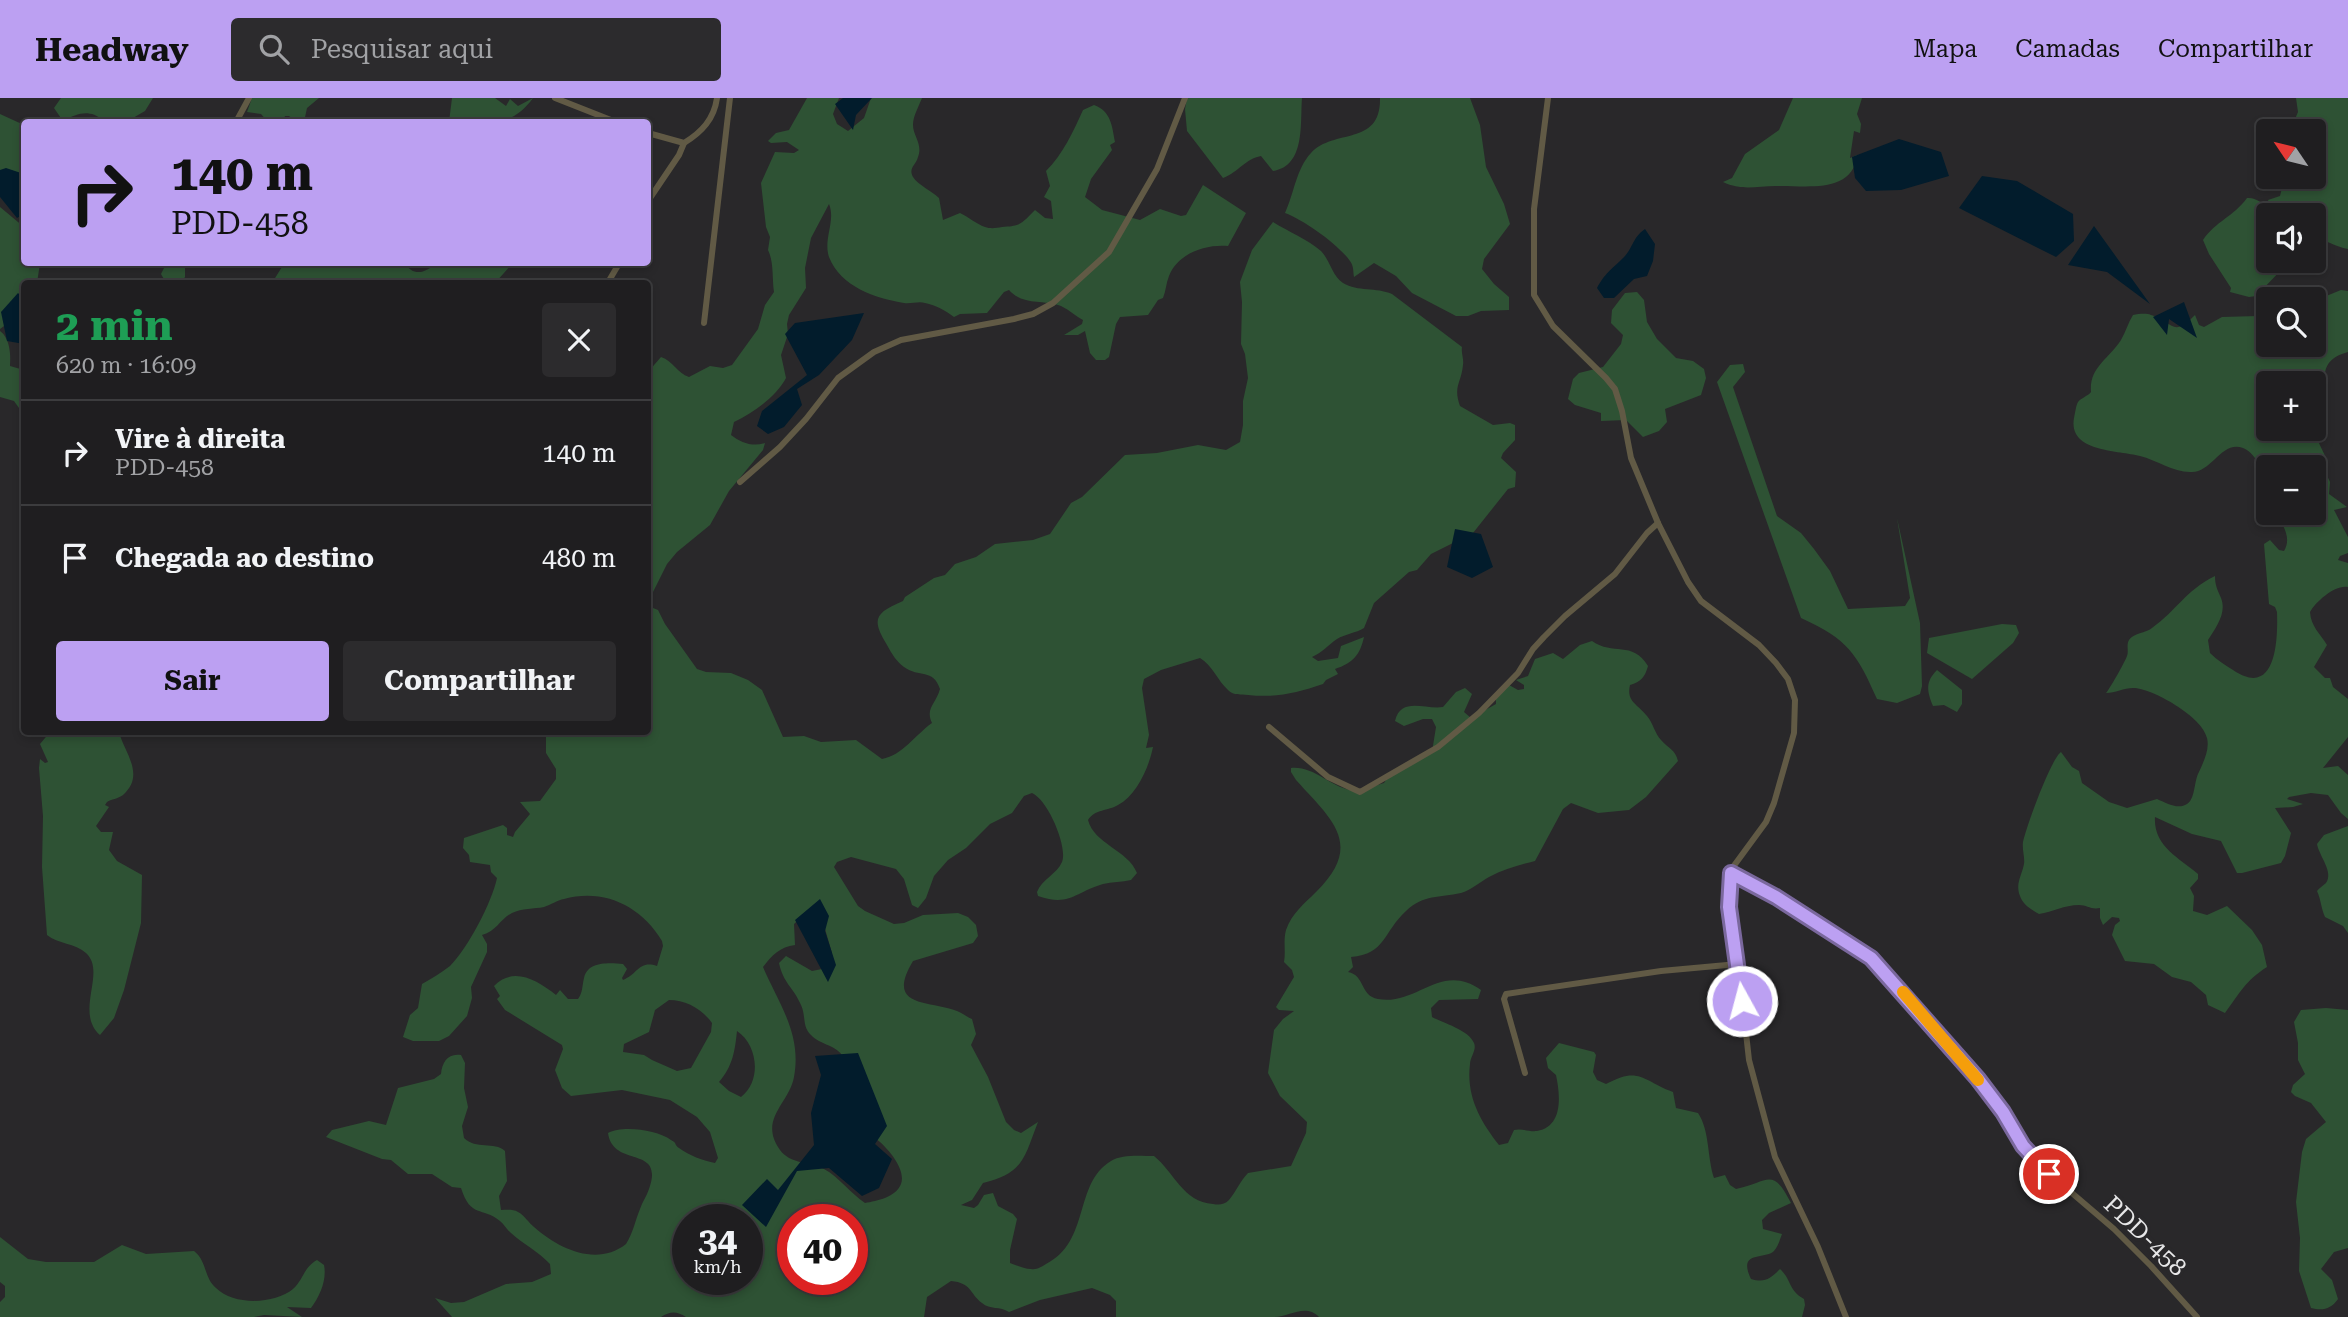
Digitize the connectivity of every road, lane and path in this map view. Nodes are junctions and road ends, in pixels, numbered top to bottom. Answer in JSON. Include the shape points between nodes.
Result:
{"nodes":[{"id":1,"x":249,"y":98,"type":"edge"},
{"id":2,"x":555,"y":98,"type":"edge"},
{"id":3,"x":717,"y":98,"type":"edge"},
{"id":4,"x":730,"y":98,"type":"edge"},
{"id":5,"x":1185,"y":98,"type":"edge"},
{"id":6,"x":1548,"y":98,"type":"edge"},
{"id":7,"x":238,"y":119,"type":"edge"},
{"id":8,"x":608,"y":119,"type":"edge"},
{"id":9,"x":651,"y":134,"type":"edge"},
{"id":10,"x":684,"y":143,"type":"junction"},
{"id":11,"x":651,"y":197,"type":"edge"},
{"id":12,"x":704,"y":323,"type":"dead end"},
{"id":13,"x":740,"y":482,"type":"dead end"},
{"id":14,"x":1658,"y":523,"type":"junction"},
{"id":15,"x":1269,"y":727,"type":"dead end"},
{"id":16,"x":1731,"y":873,"type":"junction"},
{"id":17,"x":1738,"y":964,"type":"junction"},
{"id":18,"x":1525,"y":1073,"type":"dead end"},
{"id":19,"x":1846,"y":1317,"type":"edge"},
{"id":20,"x":2197,"y":1317,"type":"edge"}],
"edges":[{"from":1,"to":7,"type":"street"},
{"from":2,"to":8,"type":"street"},
{"from":3,"to":10,"type":"street","via":[[706,126]]},
{"from":4,"to":12,"type":"street"},
{"from":5,"to":13,"type":"street","via":[[1157,169],[1109,252],[1060,297],[1033,314],[901,340],[874,352],[838,378],[780,447]]},
{"from":6,"to":14,"type":"street","via":[[1534,209],[1534,295],[1553,326],[1615,389],[1631,458]]},
{"from":9,"to":10,"type":"street"},
{"from":10,"to":11,"type":"street"},
{"from":14,"to":15,"type":"street","via":[[1615,573],[1532,649],[1518,673],[1479,713],[1438,747],[1360,792],[1328,777]]},
{"from":14,"to":16,"type":"street","via":[[1696,595],[1759,645],[1788,679],[1795,700],[1794,733],[1774,803]]},
{"from":16,"to":17,"type":"street","via":[[1729,907]]},
{"from":16,"to":20,"type":"street","name":"PDD-458","number":"PDD-458","via":[[1871,958],[1978,1079],[2038,1164],[2114,1229]]},
{"from":17,"to":18,"type":"street","via":[[1506,994]]},
{"from":17,"to":19,"type":"street","via":[[1749,1060],[1775,1157]]}]}
